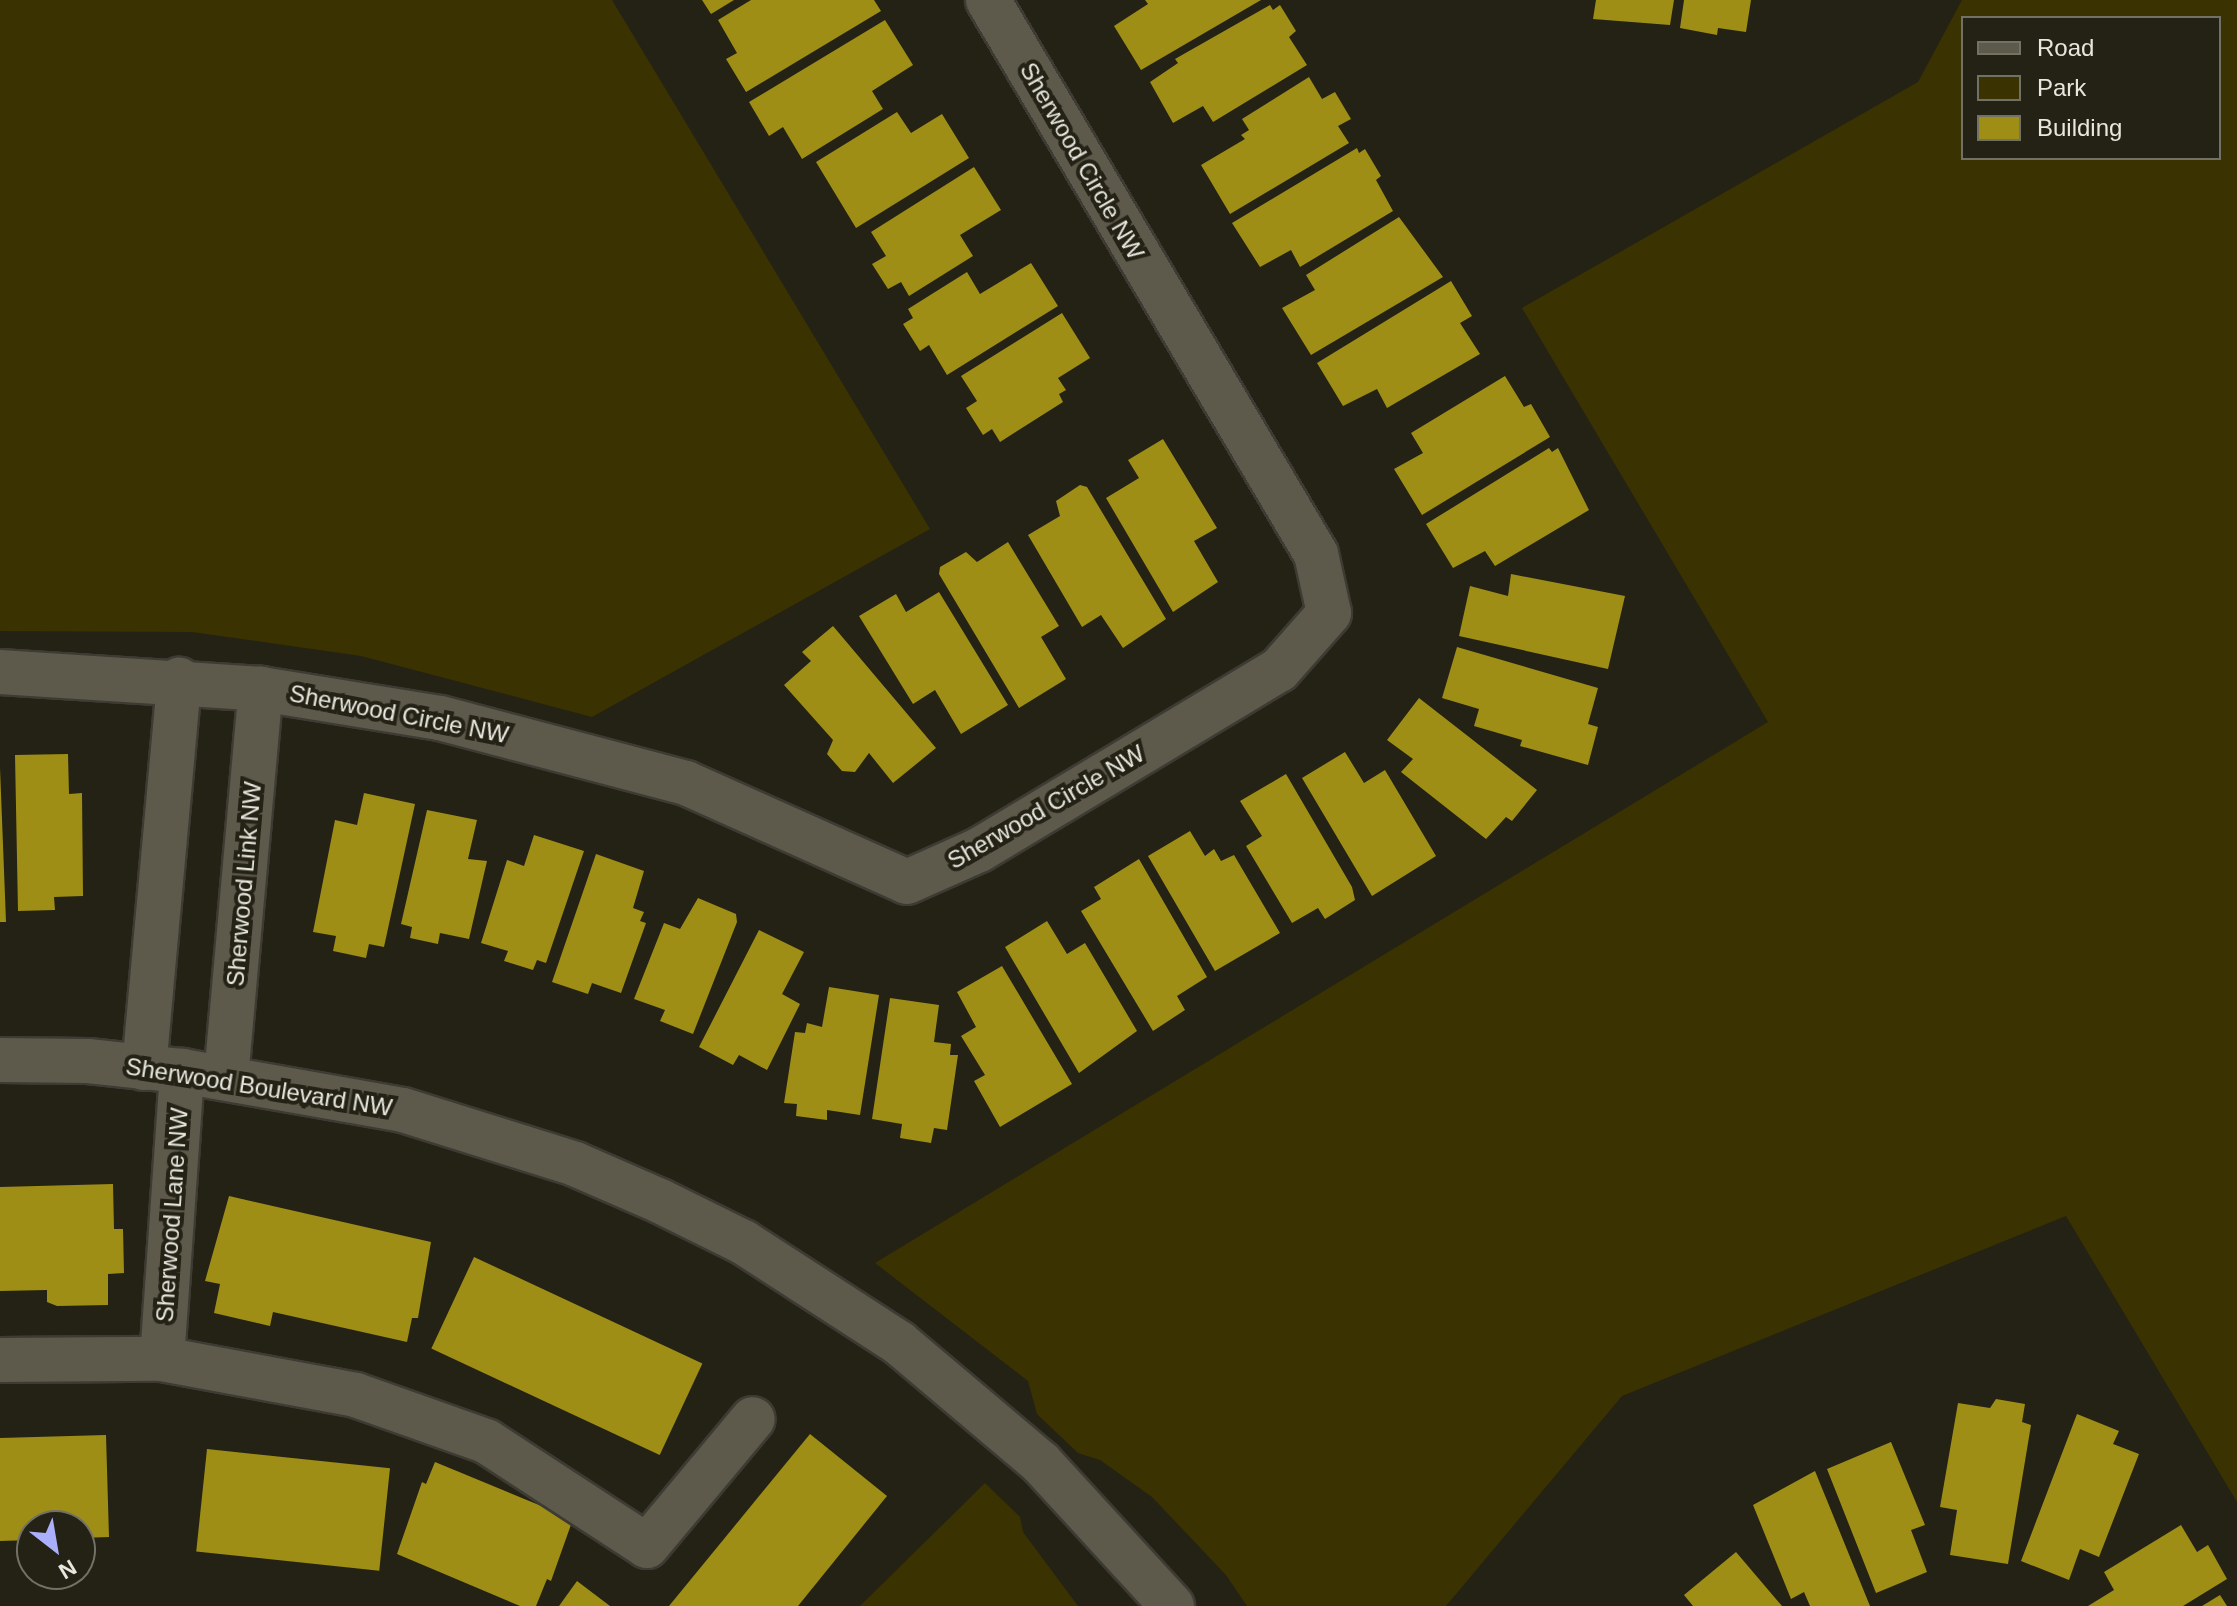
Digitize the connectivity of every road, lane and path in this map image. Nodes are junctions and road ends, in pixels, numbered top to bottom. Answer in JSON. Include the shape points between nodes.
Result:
{"nodes":[{"id":1,"x":988,"y":0,"type":"edge"},
{"id":2,"x":0,"y":672,"type":"edge"},
{"id":3,"x":179,"y":680,"type":"junction"},
{"id":4,"x":261,"y":689,"type":"junction"},
{"id":5,"x":0,"y":1060,"type":"edge"},
{"id":6,"x":163,"y":1070,"type":"junction"},
{"id":7,"x":226,"y":1078,"type":"junction"},
{"id":8,"x":162,"y":1359,"type":"junction"},
{"id":9,"x":0,"y":1360,"type":"edge"},
{"id":10,"x":753,"y":1419,"type":"dead end"},
{"id":11,"x":1172,"y":1606,"type":"edge"}],
"edges":[{"from":1,"to":4,"type":"street","name":"Sherwood Circle NW","via":[[1316,554],[1329,613],[1279,670],[979,850],[907,882],[686,783],[440,718]]},
{"from":2,"to":3,"type":"street","name":"Sherwood Circle NW"},
{"from":3,"to":4,"type":"street","name":"Sherwood Circle NW"},
{"from":3,"to":6,"type":"street"},
{"from":4,"to":7,"type":"street","name":"Sherwood Link NW"},
{"from":5,"to":6,"type":"street","name":"Sherwood Boulevard NW"},
{"from":6,"to":7,"type":"street","name":"Sherwood Boulevard NW"},
{"from":6,"to":8,"type":"street","name":"Sherwood Lane NW"},
{"from":7,"to":11,"type":"street","name":"Sherwood Boulevard NW","via":[[403,1110],[490,1134],[589,1170],[743,1242],[899,1343],[972,1401],[1062,1485]]},
{"from":8,"to":9,"type":"street"},
{"from":8,"to":10,"type":"street","via":[[356,1395],[486,1441],[647,1546]]}]}
